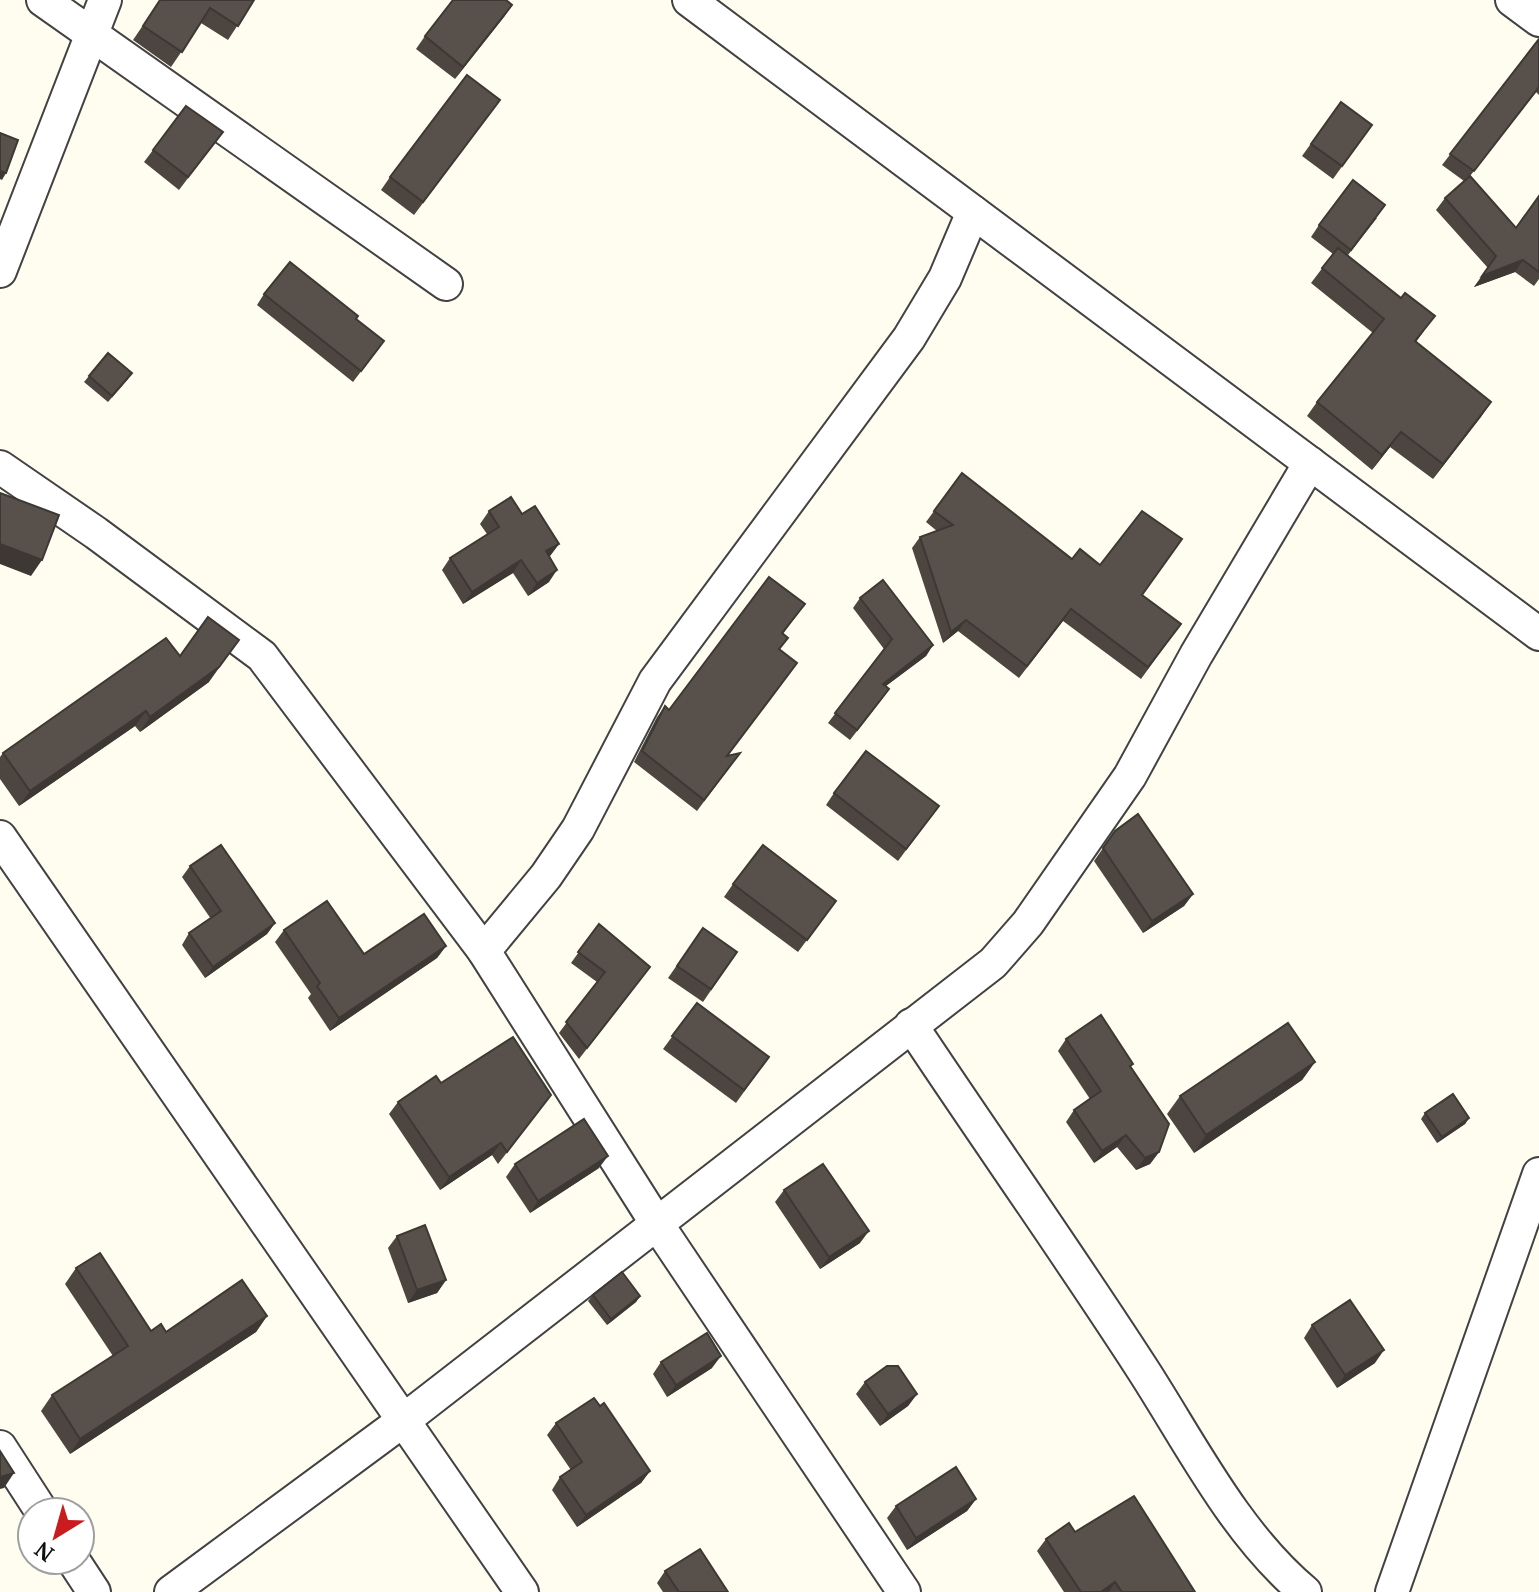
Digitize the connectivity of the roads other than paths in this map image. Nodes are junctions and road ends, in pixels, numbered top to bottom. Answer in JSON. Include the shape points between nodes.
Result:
{"nodes":[{"id":1,"x":43,"y":0,"type":"edge"},
{"id":2,"x":105,"y":0,"type":"edge"},
{"id":3,"x":689,"y":0,"type":"edge"},
{"id":4,"x":1512,"y":0,"type":"edge"},
{"id":5,"x":1539,"y":20,"type":"edge"},
{"id":6,"x":92,"y":35,"type":"junction"},
{"id":7,"x":973,"y":212,"type":"junction"},
{"id":8,"x":0,"y":271,"type":"edge"},
{"id":9,"x":446,"y":284,"type":"dead end"},
{"id":10,"x":1310,"y":463,"type":"junction"},
{"id":11,"x":0,"y":467,"type":"edge"},
{"id":12,"x":1539,"y":634,"type":"edge"},
{"id":13,"x":0,"y":837,"type":"edge"},
{"id":14,"x":484,"y":951,"type":"junction"},
{"id":15,"x":911,"y":1025,"type":"junction"},
{"id":16,"x":1539,"y":1174,"type":"edge"},
{"id":17,"x":657,"y":1224,"type":"junction"},
{"id":18,"x":404,"y":1420,"type":"junction"},
{"id":19,"x":0,"y":1447,"type":"edge"},
{"id":20,"x":32,"y":1496,"type":"edge"},
{"id":21,"x":171,"y":1592,"type":"edge"},
{"id":22,"x":522,"y":1592,"type":"edge"},
{"id":23,"x":904,"y":1592,"type":"edge"},
{"id":24,"x":1305,"y":1592,"type":"edge"},
{"id":25,"x":1392,"y":1592,"type":"edge"}],
"edges":[{"from":1,"to":6,"type":"street"},
{"from":2,"to":6,"type":"street"},
{"from":3,"to":7,"type":"street"},
{"from":4,"to":5,"type":"street"},
{"from":6,"to":8,"type":"street"},
{"from":6,"to":9,"type":"street"},
{"from":7,"to":10,"type":"street"},
{"from":7,"to":14,"type":"street","via":[[945,278],[909,338],[655,681],[578,829]]},
{"from":10,"to":12,"type":"street"},
{"from":10,"to":15,"type":"street","via":[[1130,776],[1028,923],[993,963]]},
{"from":11,"to":14,"type":"street","via":[[262,656]]},
{"from":13,"to":18,"type":"street"},
{"from":14,"to":17,"type":"street"},
{"from":15,"to":17,"type":"street"},
{"from":15,"to":24,"type":"street","via":[[1209,1477],[1282,1572]]},
{"from":16,"to":25,"type":"street"},
{"from":17,"to":18,"type":"street"},
{"from":17,"to":23,"type":"street"},
{"from":18,"to":21,"type":"street"},
{"from":18,"to":22,"type":"street"},
{"from":19,"to":20,"type":"street"}]}
